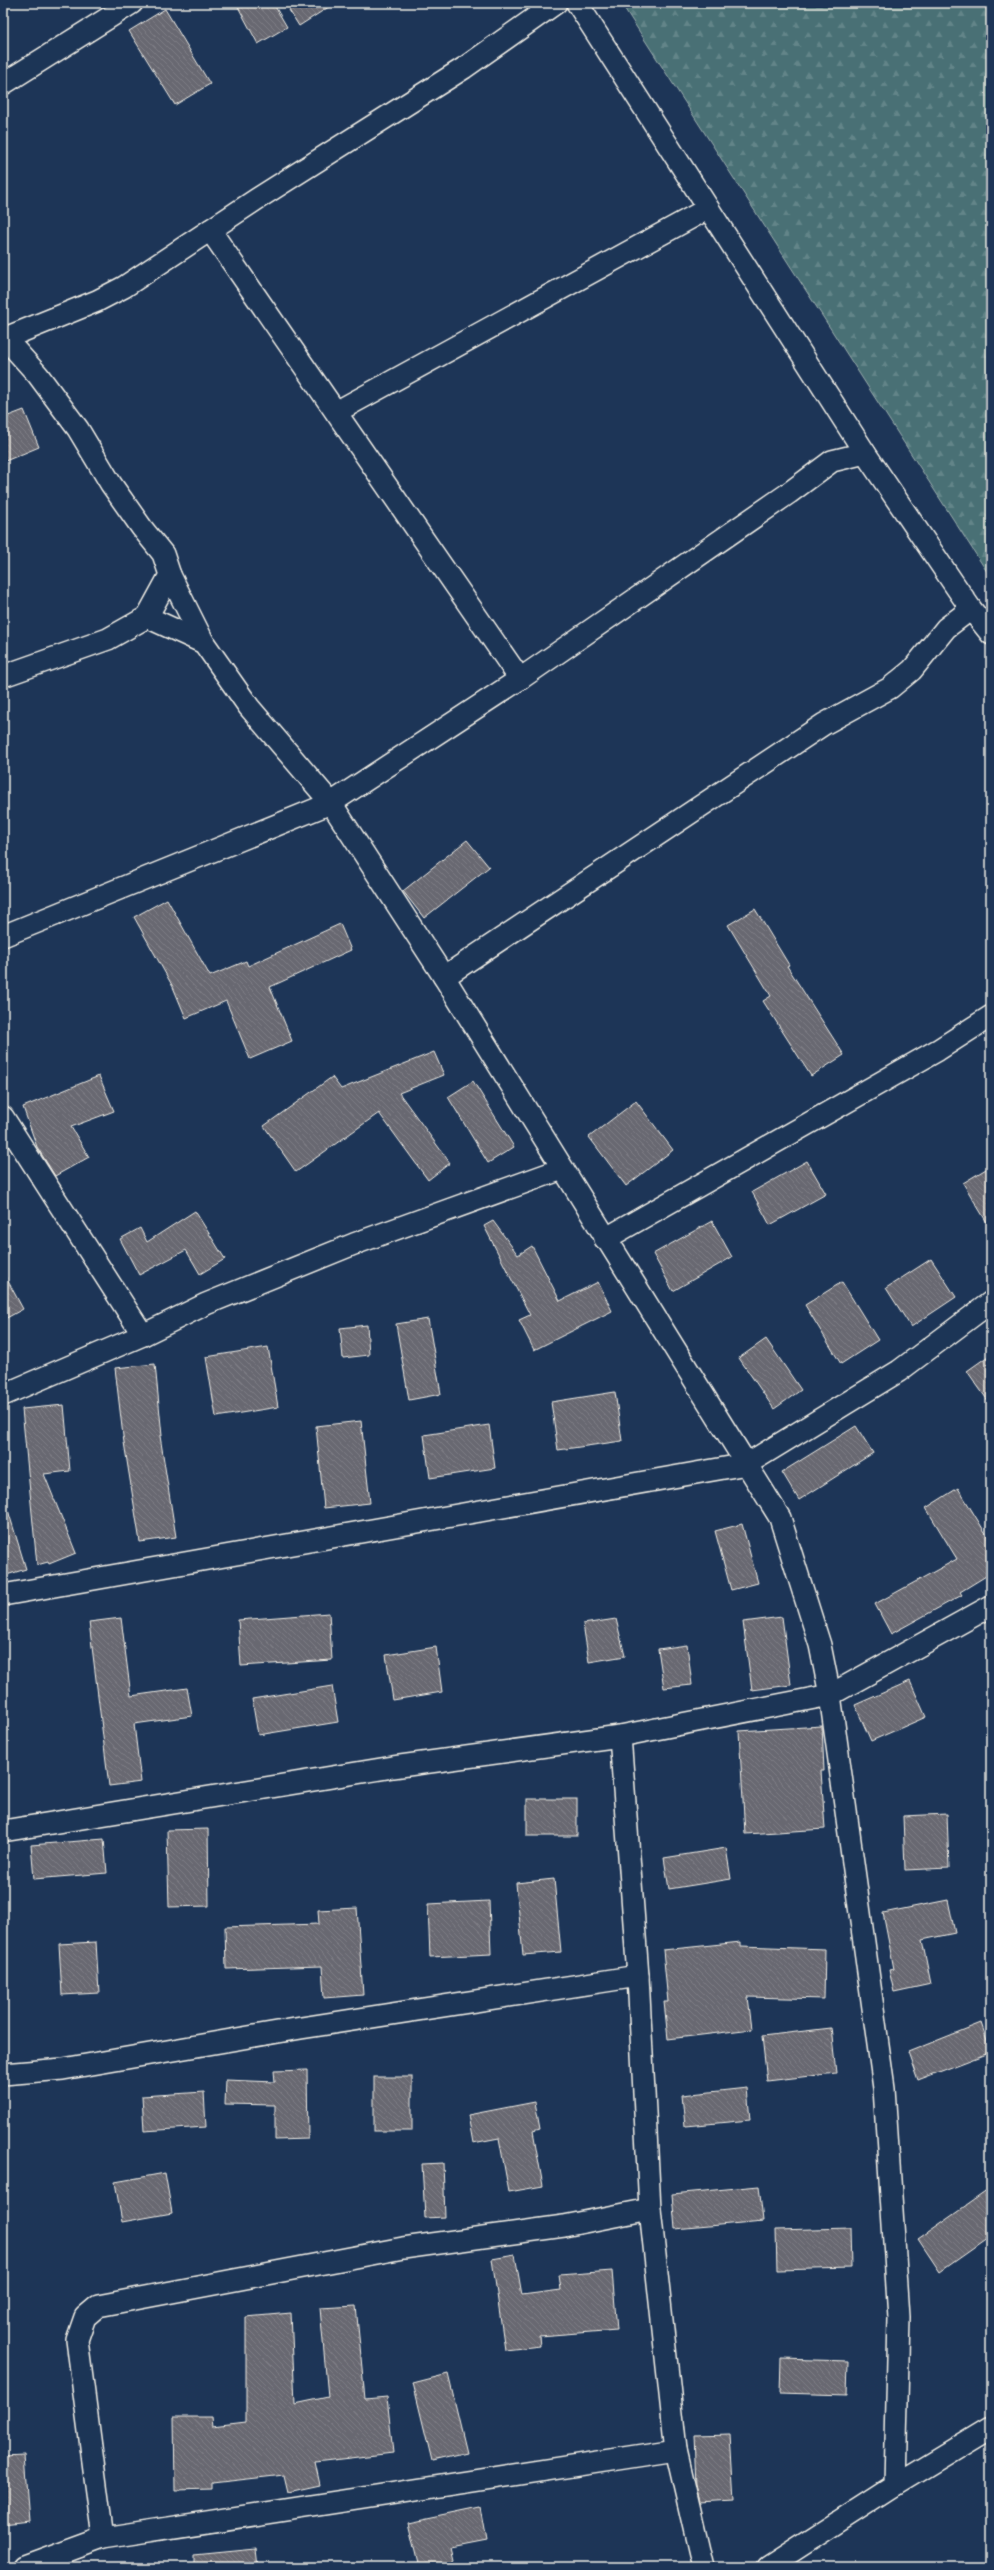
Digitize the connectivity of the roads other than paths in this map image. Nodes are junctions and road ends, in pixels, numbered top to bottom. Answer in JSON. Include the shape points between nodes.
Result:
{"nodes":[{"id":1,"x":132,"y":3,"type":"edge"},
{"id":2,"x":556,"y":3,"type":"edge"},
{"id":3,"x":577,"y":3,"type":"edge"},
{"id":4,"x":3,"y":84,"type":"edge"},
{"id":5,"x":707,"y":209,"type":"junction"},
{"id":6,"x":210,"y":230,"type":"junction"},
{"id":7,"x":4,"y":338,"type":"edge"},
{"id":8,"x":336,"y":412,"type":"junction"},
{"id":9,"x":865,"y":453,"type":"junction"},
{"id":10,"x":170,"y":576,"type":"junction"},
{"id":11,"x":971,"y":609,"type":"junction"},
{"id":12,"x":147,"y":617,"type":"junction"},
{"id":13,"x":991,"y":634,"type":"edge"},
{"id":14,"x":204,"y":643,"type":"junction"},
{"id":15,"x":3,"y":676,"type":"edge"},
{"id":16,"x":520,"y":680,"type":"junction"},
{"id":17,"x":331,"y":803,"type":"junction"},
{"id":18,"x":3,"y":936,"type":"edge"},
{"id":19,"x":444,"y":977,"type":"junction"},
{"id":20,"x":991,"y":1016,"type":"edge"},
{"id":21,"x":3,"y":1117,"type":"edge"},
{"id":22,"x":562,"y":1169,"type":"junction"},
{"id":23,"x":605,"y":1239,"type":"junction"},
{"id":24,"x":991,"y":1302,"type":"edge"},
{"id":25,"x":143,"y":1335,"type":"junction"},
{"id":26,"x":3,"y":1395,"type":"edge"},
{"id":27,"x":747,"y":1464,"type":"junction"},
{"id":28,"x":3,"y":1594,"type":"edge"},
{"id":29,"x":991,"y":1606,"type":"edge"},
{"id":30,"x":830,"y":1695,"type":"junction"},
{"id":31,"x":620,"y":1736,"type":"junction"},
{"id":32,"x":3,"y":1831,"type":"edge"},
{"id":33,"x":638,"y":1976,"type":"junction"},
{"id":34,"x":3,"y":2074,"type":"edge"},
{"id":35,"x":650,"y":2209,"type":"junction"},
{"id":36,"x":991,"y":2427,"type":"edge"},
{"id":37,"x":676,"y":2450,"type":"junction"},
{"id":38,"x":895,"y":2485,"type":"junction"},
{"id":39,"x":103,"y":2538,"type":"junction"},
{"id":40,"x":796,"y":2560,"type":"edge"},
{"id":41,"x":24,"y":2567,"type":"edge"},
{"id":42,"x":703,"y":2567,"type":"edge"},
{"id":43,"x":768,"y":2567,"type":"edge"}],
"edges":[{"from":1,"to":4,"type":"street"},
{"from":2,"to":6,"type":"street","via":[[464,68]]},
{"from":3,"to":5,"type":"street"},
{"from":5,"to":8,"type":"street"},
{"from":5,"to":9,"type":"street"},
{"from":6,"to":7,"type":"street","via":[[124,287],[97,301]]},
{"from":6,"to":8,"type":"street"},
{"from":7,"to":10,"type":"street","via":[[38,375],[78,429],[116,490],[163,554]]},
{"from":8,"to":16,"type":"street"},
{"from":9,"to":11,"type":"street"},
{"from":9,"to":16,"type":"street","via":[[832,461],[790,493]]},
{"from":10,"to":12,"type":"street"},
{"from":10,"to":14,"type":"street"},
{"from":11,"to":13,"type":"street"},
{"from":11,"to":19,"type":"street","via":[[946,628],[912,670],[890,688],[824,724]]},
{"from":12,"to":14,"type":"street"},
{"from":12,"to":15,"type":"street","via":[[108,640]]},
{"from":14,"to":17,"type":"street","via":[[249,707]]},
{"from":16,"to":17,"type":"street"},
{"from":17,"to":18,"type":"street"},
{"from":17,"to":19,"type":"street"},
{"from":19,"to":22,"type":"street"},
{"from":20,"to":23,"type":"street","via":[[931,1054]]},
{"from":21,"to":25,"type":"street"},
{"from":22,"to":23,"type":"street"},
{"from":22,"to":25,"type":"street","via":[[354,1244],[206,1304]]},
{"from":23,"to":27,"type":"street"},
{"from":24,"to":27,"type":"street","via":[[899,1370]]},
{"from":25,"to":26,"type":"street"},
{"from":27,"to":28,"type":"street"},
{"from":27,"to":30,"type":"street","via":[[780,1518],[820,1645]]},
{"from":29,"to":30,"type":"street"},
{"from":30,"to":31,"type":"street"},
{"from":30,"to":38,"type":"street","via":[[884,2088],[899,2317]]},
{"from":31,"to":32,"type":"street","via":[[393,1767]]},
{"from":31,"to":33,"type":"street"},
{"from":33,"to":34,"type":"street","via":[[301,2028],[63,2069]]},
{"from":33,"to":35,"type":"street"},
{"from":35,"to":37,"type":"street"},
{"from":35,"to":39,"type":"street","via":[[564,2226],[396,2249],[98,2306],[84,2317],[77,2340]]},
{"from":36,"to":38,"type":"street"},
{"from":37,"to":39,"type":"street"},
{"from":37,"to":42,"type":"street"},
{"from":38,"to":40,"type":"street"},
{"from":39,"to":41,"type":"street"},
{"from":40,"to":43,"type":"street"}]}
